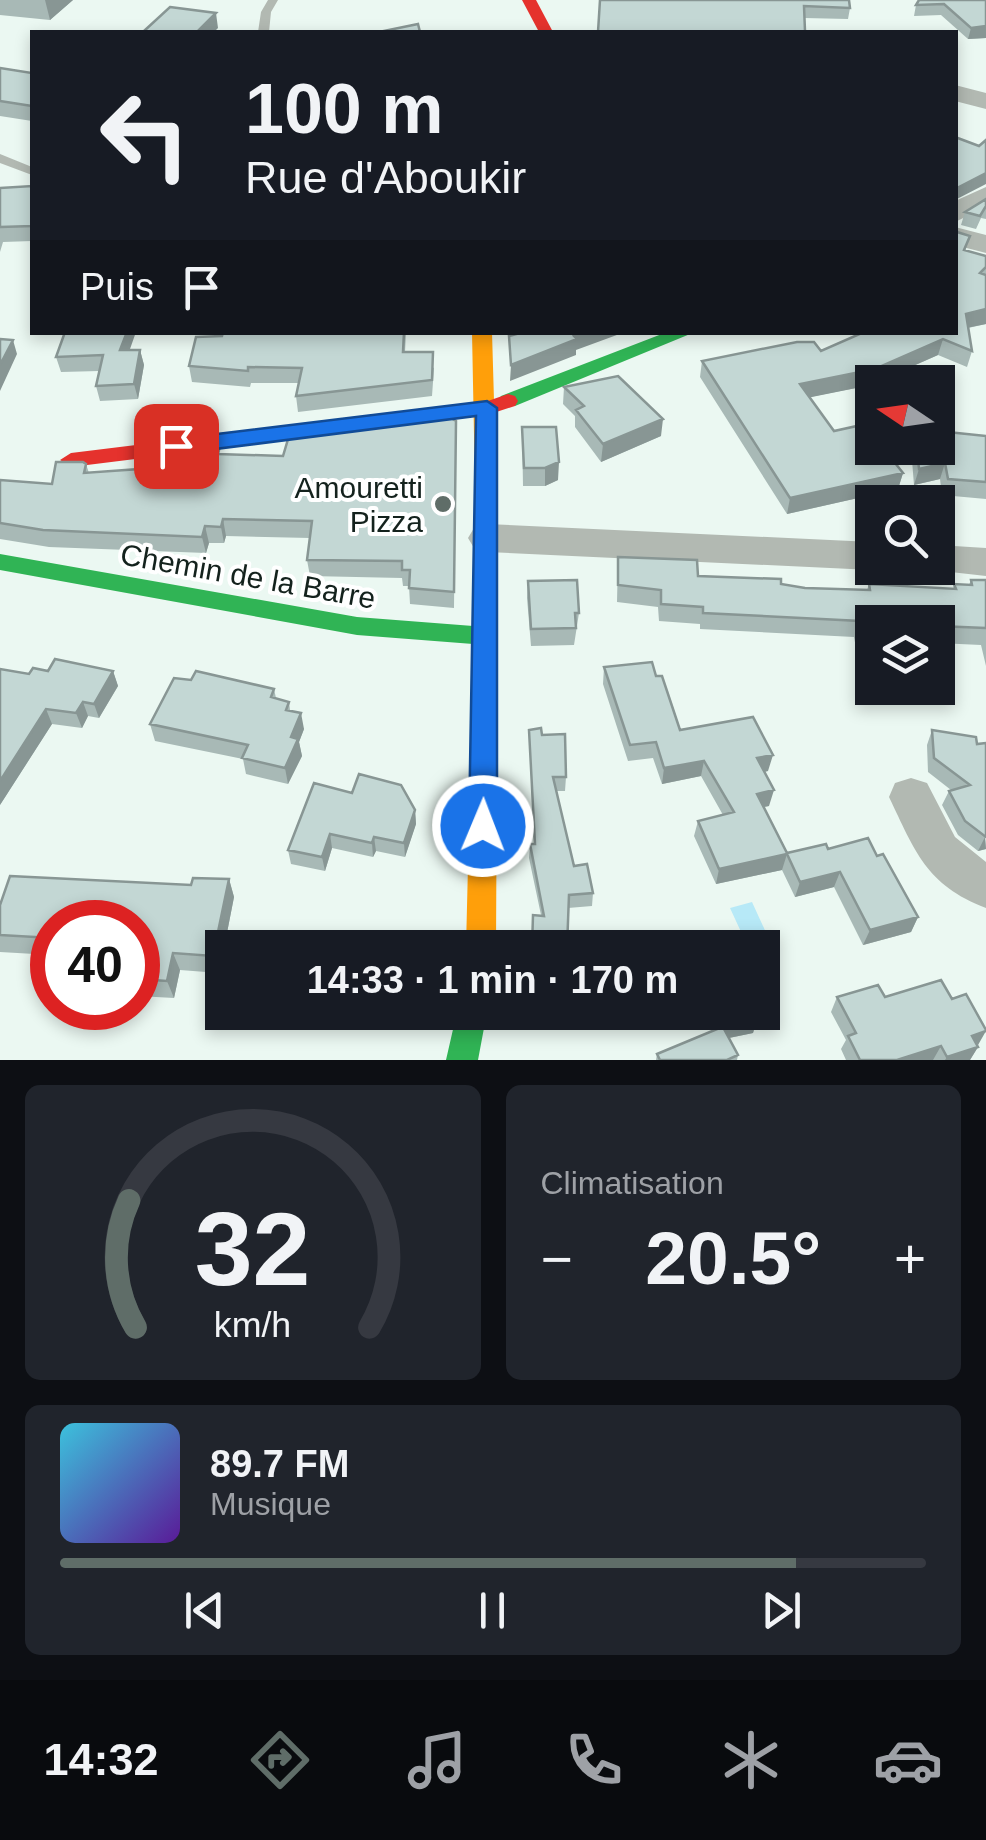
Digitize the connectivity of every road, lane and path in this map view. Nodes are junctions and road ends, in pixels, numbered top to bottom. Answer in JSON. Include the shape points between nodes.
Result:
{"nodes":[{"id":1,"x":274,"y":0,"type":"edge"},
{"id":2,"x":529,"y":0,"type":"edge"},
{"id":3,"x":263,"y":30,"type":"edge"},
{"id":4,"x":545,"y":30,"type":"edge"},
{"id":5,"x":958,"y":94,"type":"edge"},
{"id":6,"x":986,"y":101,"type":"edge"},
{"id":7,"x":0,"y":158,"type":"edge"},
{"id":8,"x":30,"y":170,"type":"edge"},
{"id":9,"x":986,"y":195,"type":"edge"},
{"id":10,"x":958,"y":211,"type":"edge"},
{"id":11,"x":958,"y":237,"type":"edge"},
{"id":12,"x":986,"y":244,"type":"edge"},
{"id":13,"x":482,"y":335,"type":"edge"},
{"id":14,"x":679,"y":335,"type":"edge"},
{"id":15,"x":487,"y":408,"type":"junction"},
{"id":16,"x":72,"y":460,"type":"edge"},
{"id":17,"x":487,"y":538,"type":"junction"},
{"id":18,"x":855,"y":555,"type":"edge"},
{"id":19,"x":955,"y":561,"type":"edge"},
{"id":20,"x":0,"y":562,"type":"edge"},
{"id":21,"x":986,"y":562,"type":"edge"},
{"id":22,"x":486,"y":636,"type":"junction"},
{"id":23,"x":911,"y":797,"type":"dead end"},
{"id":24,"x":986,"y":886,"type":"edge"},
{"id":25,"x":481,"y":930,"type":"edge"},
{"id":26,"x":468,"y":1030,"type":"edge"},
{"id":27,"x":462,"y":1060,"type":"edge"}],
"edges":[{"from":1,"to":3,"type":"lane"},
{"from":2,"to":4,"type":"street"},
{"from":5,"to":6,"type":"street"},
{"from":7,"to":8,"type":"lane"},
{"from":9,"to":10,"type":"street"},
{"from":11,"to":12,"type":"street"},
{"from":13,"to":15,"type":"street"},
{"from":14,"to":15,"type":"street"},
{"from":15,"to":16,"type":"street"},
{"from":15,"to":17,"type":"street"},
{"from":17,"to":18,"type":"street"},
{"from":17,"to":22,"type":"street"},
{"from":19,"to":21,"type":"street"},
{"from":20,"to":22,"type":"street","name":"Chemin de la Barre","via":[[371,628]]},
{"from":22,"to":25,"type":"street"},
{"from":23,"to":24,"type":"street","via":[[939,852]]},
{"from":26,"to":27,"type":"street"}]}
